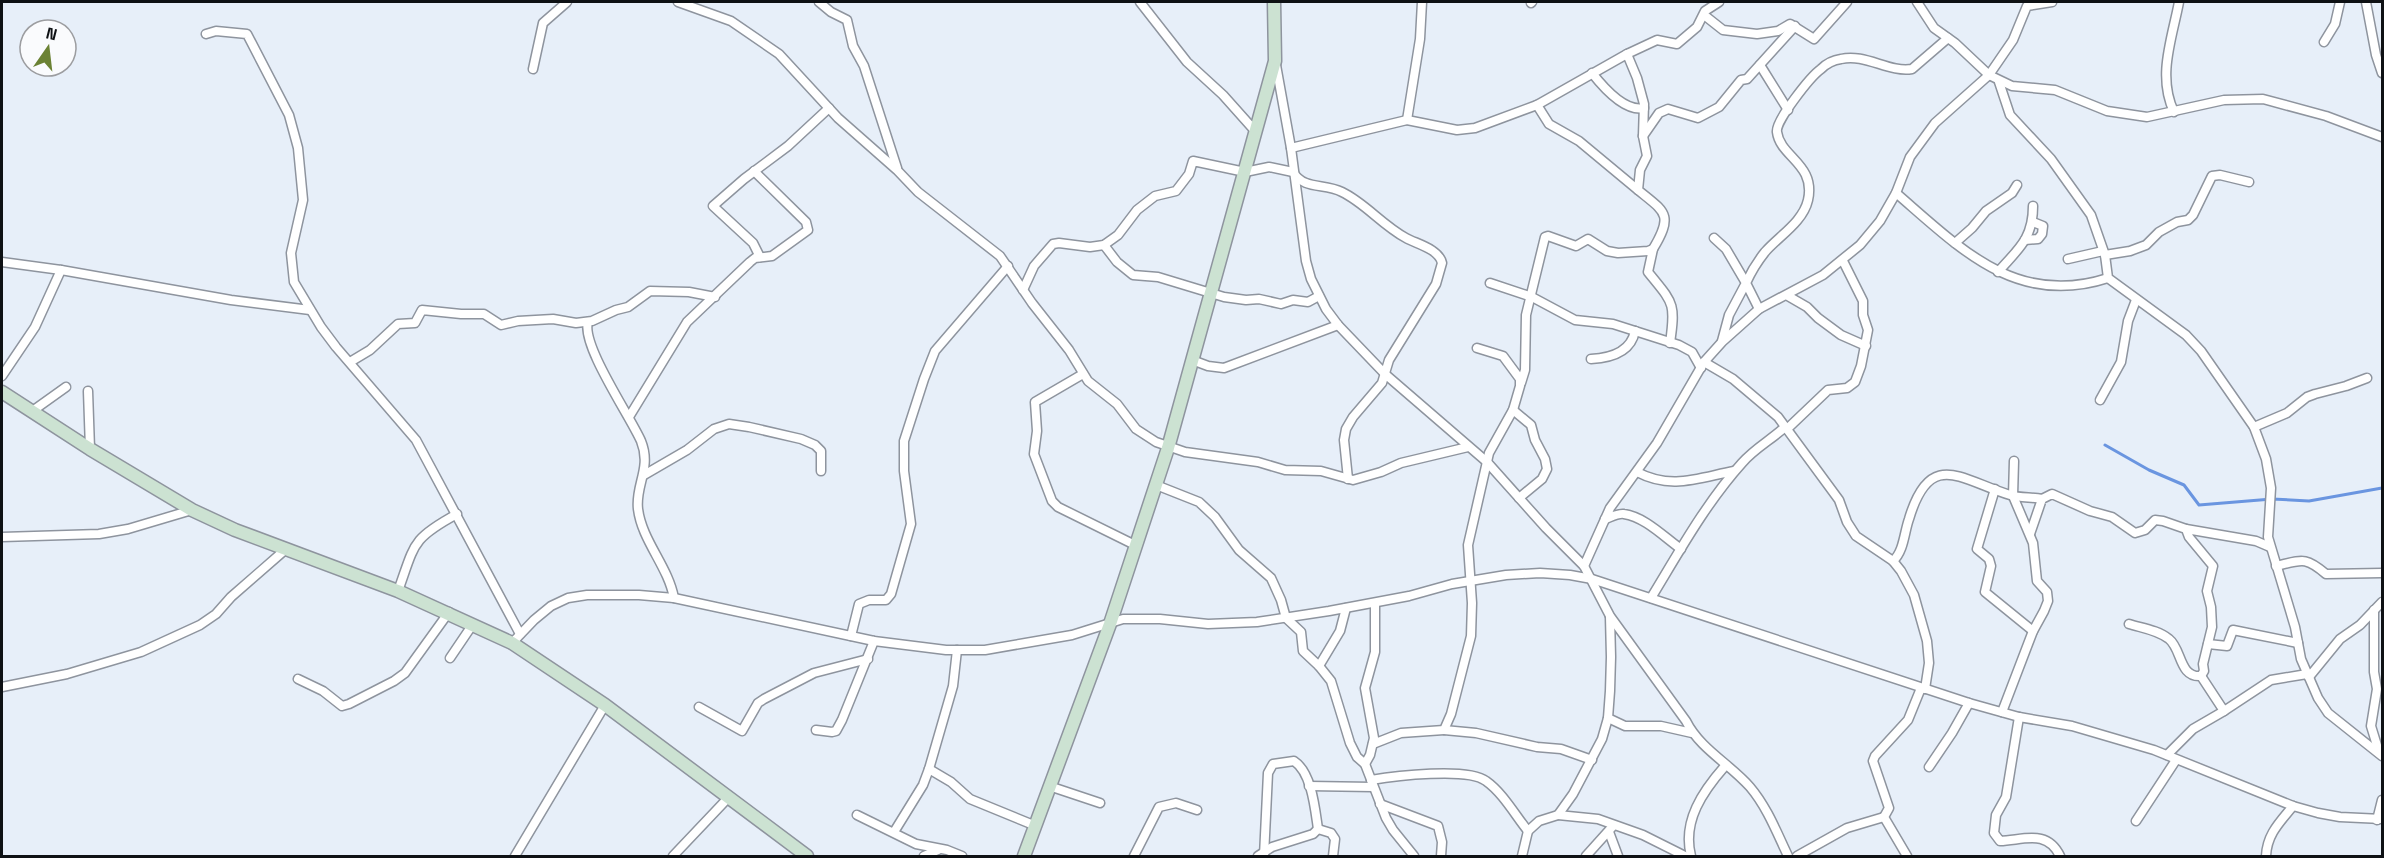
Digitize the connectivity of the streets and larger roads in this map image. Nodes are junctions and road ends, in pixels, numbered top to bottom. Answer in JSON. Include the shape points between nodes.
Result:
{"nodes":[{"id":1,"x":567,"y":2,"type":"edge"},
{"id":2,"x":678,"y":2,"type":"edge"},
{"id":3,"x":819,"y":2,"type":"edge"},
{"id":4,"x":1140,"y":2,"type":"edge"},
{"id":5,"x":1274,"y":2,"type":"edge"},
{"id":6,"x":1422,"y":2,"type":"edge"},
{"id":7,"x":1719,"y":2,"type":"edge"},
{"id":8,"x":1847,"y":2,"type":"edge"},
{"id":9,"x":1917,"y":2,"type":"edge"},
{"id":10,"x":2052,"y":2,"type":"edge"},
{"id":11,"x":2179,"y":2,"type":"edge"},
{"id":12,"x":2340,"y":2,"type":"edge"},
{"id":13,"x":2366,"y":2,"type":"edge"},
{"id":14,"x":2027,"y":4,"type":"edge"},
{"id":15,"x":1704,"y":15,"type":"junction"},
{"id":16,"x":1795,"y":26,"type":"junction"},
{"id":17,"x":207,"y":34,"type":"dead end"},
{"id":18,"x":1948,"y":38,"type":"junction"},
{"id":19,"x":2324,"y":42,"type":"dead end"},
{"id":20,"x":1627,"y":54,"type":"junction"},
{"id":21,"x":1275,"y":61,"type":"junction"},
{"id":22,"x":1760,"y":65,"type":"junction"},
{"id":23,"x":533,"y":69,"type":"dead end"},
{"id":24,"x":2382,"y":73,"type":"edge"},
{"id":25,"x":1592,"y":74,"type":"junction"},
{"id":26,"x":1989,"y":75,"type":"junction"},
{"id":27,"x":1999,"y":82,"type":"junction"},
{"id":28,"x":1537,"y":105,"type":"junction"},
{"id":29,"x":830,"y":108,"type":"junction"},
{"id":30,"x":1644,"y":108,"type":"junction"},
{"id":31,"x":1788,"y":110,"type":"junction"},
{"id":32,"x":2174,"y":112,"type":"junction"},
{"id":33,"x":1407,"y":120,"type":"junction"},
{"id":34,"x":1256,"y":132,"type":"junction"},
{"id":35,"x":1642,"y":136,"type":"junction"},
{"id":36,"x":2382,"y":137,"type":"edge"},
{"id":37,"x":1291,"y":148,"type":"junction"},
{"id":38,"x":897,"y":170,"type":"junction"},
{"id":39,"x":754,"y":171,"type":"junction"},
{"id":40,"x":1245,"y":172,"type":"junction"},
{"id":41,"x":1293,"y":172,"type":"junction"},
{"id":42,"x":2249,"y":182,"type":"dead end"},
{"id":43,"x":2017,"y":185,"type":"dead end"},
{"id":44,"x":1638,"y":190,"type":"junction"},
{"id":45,"x":1896,"y":193,"type":"junction"},
{"id":46,"x":2033,"y":206,"type":"dead end"},
{"id":47,"x":1714,"y":238,"type":"dead end"},
{"id":48,"x":1955,"y":243,"type":"junction"},
{"id":49,"x":1104,"y":245,"type":"junction"},
{"id":50,"x":1653,"y":249,"type":"junction"},
{"id":51,"x":2104,"y":253,"type":"junction"},
{"id":52,"x":760,"y":257,"type":"junction"},
{"id":53,"x":2068,"y":260,"type":"dead end"},
{"id":54,"x":1843,"y":261,"type":"junction"},
{"id":55,"x":2,"y":262,"type":"edge"},
{"id":56,"x":1008,"y":266,"type":"junction"},
{"id":57,"x":62,"y":270,"type":"junction"},
{"id":58,"x":1998,"y":272,"type":"junction"},
{"id":59,"x":2108,"y":278,"type":"junction"},
{"id":60,"x":1746,"y":283,"type":"junction"},
{"id":61,"x":1490,"y":284,"type":"dead end"},
{"id":62,"x":1023,"y":290,"type":"junction"},
{"id":63,"x":1211,"y":293,"type":"junction"},
{"id":64,"x":1319,"y":296,"type":"junction"},
{"id":65,"x":1788,"y":296,"type":"junction"},
{"id":66,"x":715,"y":297,"type":"junction"},
{"id":67,"x":1532,"y":297,"type":"junction"},
{"id":68,"x":2136,"y":300,"type":"junction"},
{"id":69,"x":1759,"y":309,"type":"junction"},
{"id":70,"x":310,"y":310,"type":"junction"},
{"id":71,"x":588,"y":322,"type":"junction"},
{"id":72,"x":1338,"y":325,"type":"junction"},
{"id":73,"x":1635,"y":332,"type":"junction"},
{"id":74,"x":1722,"y":342,"type":"junction"},
{"id":75,"x":1670,"y":343,"type":"junction"},
{"id":76,"x":1866,"y":346,"type":"junction"},
{"id":77,"x":1477,"y":348,"type":"dead end"},
{"id":78,"x":1591,"y":359,"type":"dead end"},
{"id":79,"x":1192,"y":360,"type":"junction"},
{"id":80,"x":350,"y":362,"type":"junction"},
{"id":81,"x":1702,"y":365,"type":"junction"},
{"id":82,"x":1083,"y":374,"type":"junction"},
{"id":83,"x":1385,"y":374,"type":"junction"},
{"id":84,"x":2,"y":376,"type":"edge"},
{"id":85,"x":2367,"y":378,"type":"dead end"},
{"id":86,"x":1520,"y":386,"type":"junction"},
{"id":87,"x":66,"y":387,"type":"dead end"},
{"id":88,"x":88,"y":391,"type":"dead end"},
{"id":89,"x":2,"y":392,"type":"edge"},
{"id":90,"x":2100,"y":400,"type":"dead end"},
{"id":91,"x":1513,"y":410,"type":"junction"},
{"id":92,"x":31,"y":412,"type":"junction"},
{"id":93,"x":629,"y":417,"type":"junction"},
{"id":94,"x":2254,"y":427,"type":"junction"},
{"id":95,"x":1786,"y":428,"type":"junction"},
{"id":96,"x":1468,"y":447,"type":"junction"},
{"id":97,"x":1168,"y":448,"type":"junction"},
{"id":98,"x":90,"y":449,"type":"junction"},
{"id":99,"x":2014,"y":461,"type":"dead end"},
{"id":100,"x":1486,"y":462,"type":"junction"},
{"id":101,"x":821,"y":471,"type":"dead end"},
{"id":102,"x":1734,"y":471,"type":"junction"},
{"id":103,"x":1637,"y":472,"type":"junction"},
{"id":104,"x":644,"y":475,"type":"junction"},
{"id":105,"x":1348,"y":479,"type":"junction"},
{"id":106,"x":1156,"y":485,"type":"junction"},
{"id":107,"x":1995,"y":489,"type":"junction"},
{"id":108,"x":2013,"y":496,"type":"junction"},
{"id":109,"x":1519,"y":498,"type":"junction"},
{"id":110,"x":2042,"y":499,"type":"junction"},
{"id":111,"x":192,"y":510,"type":"junction"},
{"id":112,"x":457,"y":514,"type":"junction"},
{"id":113,"x":1605,"y":519,"type":"junction"},
{"id":114,"x":2186,"y":529,"type":"junction"},
{"id":115,"x":2030,"y":534,"type":"junction"},
{"id":116,"x":2,"y":537,"type":"edge"},
{"id":117,"x":1137,"y":546,"type":"junction"},
{"id":118,"x":2270,"y":547,"type":"junction"},
{"id":119,"x":286,"y":549,"type":"junction"},
{"id":120,"x":1681,"y":549,"type":"junction"},
{"id":121,"x":1893,"y":561,"type":"junction"},
{"id":122,"x":1584,"y":566,"type":"junction"},
{"id":123,"x":2276,"y":566,"type":"junction"},
{"id":124,"x":2382,"y":573,"type":"edge"},
{"id":125,"x":1592,"y":579,"type":"junction"},
{"id":126,"x":1471,"y":582,"type":"junction"},
{"id":127,"x":398,"y":591,"type":"junction"},
{"id":128,"x":674,"y":598,"type":"junction"},
{"id":129,"x":1651,"y":598,"type":"junction"},
{"id":130,"x":2382,"y":602,"type":"edge"},
{"id":131,"x":1375,"y":603,"type":"junction"},
{"id":132,"x":1347,"y":608,"type":"junction"},
{"id":133,"x":2374,"y":610,"type":"junction"},
{"id":134,"x":449,"y":612,"type":"junction"},
{"id":135,"x":1610,"y":616,"type":"junction"},
{"id":136,"x":1286,"y":618,"type":"junction"},
{"id":137,"x":473,"y":624,"type":"junction"},
{"id":138,"x":1110,"y":624,"type":"junction"},
{"id":139,"x":2129,"y":624,"type":"dead end"},
{"id":140,"x":2033,"y":631,"type":"junction"},
{"id":141,"x":851,"y":636,"type":"junction"},
{"id":142,"x":516,"y":638,"type":"junction"},
{"id":143,"x":874,"y":641,"type":"junction"},
{"id":144,"x":2298,"y":643,"type":"junction"},
{"id":145,"x":2208,"y":644,"type":"junction"},
{"id":146,"x":957,"y":650,"type":"junction"},
{"id":147,"x":450,"y":658,"type":"dead end"},
{"id":148,"x":868,"y":659,"type":"junction"},
{"id":149,"x":1319,"y":666,"type":"junction"},
{"id":150,"x":2308,"y":675,"type":"junction"},
{"id":151,"x":2201,"y":676,"type":"junction"},
{"id":152,"x":298,"y":679,"type":"dead end"},
{"id":153,"x":2,"y":687,"type":"edge"},
{"id":154,"x":1923,"y":688,"type":"junction"},
{"id":155,"x":1970,"y":703,"type":"junction"},
{"id":156,"x":604,"y":705,"type":"junction"},
{"id":157,"x":699,"y":707,"type":"dead end"},
{"id":158,"x":2224,"y":711,"type":"junction"},
{"id":159,"x":2002,"y":712,"type":"junction"},
{"id":160,"x":2019,"y":717,"type":"junction"},
{"id":161,"x":1608,"y":718,"type":"junction"},
{"id":162,"x":816,"y":730,"type":"dead end"},
{"id":163,"x":1444,"y":730,"type":"junction"},
{"id":164,"x":1692,"y":733,"type":"junction"},
{"id":165,"x":1373,"y":744,"type":"junction"},
{"id":166,"x":2167,"y":755,"type":"junction"},
{"id":167,"x":2381,"y":755,"type":"edge"},
{"id":168,"x":1593,"y":760,"type":"junction"},
{"id":169,"x":2176,"y":760,"type":"junction"},
{"id":170,"x":1365,"y":764,"type":"junction"},
{"id":171,"x":1725,"y":766,"type":"junction"},
{"id":172,"x":1929,"y":767,"type":"dead end"},
{"id":173,"x":929,"y":769,"type":"junction"},
{"id":174,"x":1372,"y":783,"type":"junction"},
{"id":175,"x":1052,"y":786,"type":"junction"},
{"id":176,"x":1309,"y":786,"type":"junction"},
{"id":177,"x":728,"y":798,"type":"junction"},
{"id":178,"x":2382,"y":800,"type":"edge"},
{"id":179,"x":1100,"y":803,"type":"dead end"},
{"id":180,"x":1380,"y":804,"type":"junction"},
{"id":181,"x":2293,"y":806,"type":"junction"},
{"id":182,"x":1197,"y":810,"type":"dead end"},
{"id":183,"x":857,"y":815,"type":"dead end"},
{"id":184,"x":1558,"y":815,"type":"junction"},
{"id":185,"x":1884,"y":817,"type":"junction"},
{"id":186,"x":2380,"y":820,"type":"edge"},
{"id":187,"x":2136,"y":821,"type":"dead end"},
{"id":188,"x":1036,"y":826,"type":"junction"},
{"id":189,"x":1318,"y":829,"type":"junction"},
{"id":190,"x":1611,"y":829,"type":"junction"},
{"id":191,"x":1528,"y":831,"type":"junction"},
{"id":192,"x":894,"y":832,"type":"junction"},
{"id":193,"x":939,"y":850,"type":"junction"},
{"id":194,"x":519,"y":854,"type":"edge"},
{"id":195,"x":1262,"y":855,"type":"edge"},
{"id":196,"x":673,"y":856,"type":"edge"},
{"id":197,"x":807,"y":856,"type":"edge"},
{"id":198,"x":924,"y":856,"type":"edge"},
{"id":199,"x":962,"y":856,"type":"edge"},
{"id":200,"x":1024,"y":856,"type":"edge"},
{"id":201,"x":1134,"y":856,"type":"edge"},
{"id":202,"x":1333,"y":856,"type":"edge"},
{"id":203,"x":1414,"y":856,"type":"edge"},
{"id":204,"x":1441,"y":856,"type":"edge"},
{"id":205,"x":1522,"y":856,"type":"edge"},
{"id":206,"x":1586,"y":856,"type":"edge"},
{"id":207,"x":1618,"y":856,"type":"edge"},
{"id":208,"x":1685,"y":856,"type":"edge"},
{"id":209,"x":1691,"y":856,"type":"edge"},
{"id":210,"x":1788,"y":856,"type":"edge"},
{"id":211,"x":1797,"y":856,"type":"edge"},
{"id":212,"x":1907,"y":856,"type":"edge"},
{"id":213,"x":2060,"y":856,"type":"edge"},
{"id":214,"x":2266,"y":856,"type":"edge"}],
"edges":[{"from":1,"to":23,"type":"street","via":[[543,23]]},
{"from":2,"to":29,"type":"street","via":[[731,21],[750,33],[782,57]]},
{"from":3,"to":38,"type":"street","via":[[847,20]]},
{"from":4,"to":34,"type":"street","via":[[1187,62]]},
{"from":5,"to":21,"type":"street"},
{"from":6,"to":33,"type":"street"},
{"from":7,"to":15,"type":"street"},
{"from":8,"to":16,"type":"street","via":[[1814,39]]},
{"from":9,"to":18,"type":"street","via":[[1934,28]]},
{"from":10,"to":14,"type":"street"},
{"from":11,"to":32,"type":"street","via":[[2166,71],[2167,97]]},
{"from":12,"to":19,"type":"street","via":[[2335,24]]},
{"from":13,"to":24,"type":"street"},
{"from":14,"to":26,"type":"street","via":[[2013,40]]},
{"from":15,"to":16,"type":"street","via":[[1723,30],[1764,34],[1785,25]]},
{"from":15,"to":20,"type":"street","via":[[1697,27],[1677,44],[1657,40]]},
{"from":16,"to":22,"type":"street"},
{"from":17,"to":70,"type":"street","via":[[247,34],[289,115],[298,148],[303,193],[291,268],[294,282]]},
{"from":18,"to":26,"type":"street"},
{"from":18,"to":31,"type":"street","via":[[1912,69],[1855,58],[1832,62],[1813,76]]},
{"from":20,"to":25,"type":"street"},
{"from":20,"to":30,"type":"street"},
{"from":21,"to":34,"type":"street"},
{"from":21,"to":37,"type":"street"},
{"from":22,"to":31,"type":"street"},
{"from":22,"to":35,"type":"street","via":[[1711,112],[1698,118],[1668,109],[1659,113]]},
{"from":25,"to":28,"type":"street"},
{"from":25,"to":30,"type":"street","via":[[1620,100],[1633,108]]},
{"from":26,"to":27,"type":"street"},
{"from":26,"to":45,"type":"street","via":[[1935,123],[1910,157]]},
{"from":27,"to":32,"type":"street","via":[[2055,90],[2118,114],[2147,117]]},
{"from":27,"to":51,"type":"street","via":[[2010,115],[2051,159],[2091,215]]},
{"from":28,"to":33,"type":"street","via":[[1487,125],[1462,130]]},
{"from":28,"to":44,"type":"street","via":[[1550,124],[1579,141]]},
{"from":29,"to":38,"type":"street"},
{"from":29,"to":39,"type":"street","via":[[788,147]]},
{"from":30,"to":35,"type":"street"},
{"from":31,"to":60,"type":"street","via":[[1777,133],[1805,173],[1809,198],[1805,210],[1766,252]]},
{"from":32,"to":36,"type":"street","via":[[2224,100],[2263,99]]},
{"from":33,"to":37,"type":"street"},
{"from":34,"to":40,"type":"street"},
{"from":35,"to":44,"type":"street","via":[[1647,156],[1640,170]]},
{"from":37,"to":41,"type":"street"},
{"from":38,"to":56,"type":"street"},
{"from":39,"to":52,"type":"street","via":[[713,206],[753,243]]},
{"from":39,"to":52,"type":"street","via":[[808,225],[805,233],[784,248],[772,256]]},
{"from":40,"to":41,"type":"street","via":[[1269,167]]},
{"from":40,"to":49,"type":"street","via":[[1193,161],[1178,189],[1155,196]]},
{"from":40,"to":63,"type":"street"},
{"from":41,"to":64,"type":"street","via":[[1306,261]]},
{"from":41,"to":83,"type":"street","via":[[1301,182],[1343,192],[1384,224],[1441,259],[1440,275],[1389,360]]},
{"from":42,"to":51,"type":"street","via":[[2215,174],[2188,220],[2177,222],[2140,247]]},
{"from":43,"to":48,"type":"street"},
{"from":44,"to":50,"type":"street","via":[[1659,206],[1665,217]]},
{"from":45,"to":48,"type":"street"},
{"from":45,"to":54,"type":"street","via":[[1880,221]]},
{"from":46,"to":58,"type":"street","via":[[2033,222],[2025,240]]},
{"from":47,"to":60,"type":"street","via":[[1726,249]]},
{"from":48,"to":58,"type":"street"},
{"from":49,"to":62,"type":"street","via":[[1053,244],[1031,270]]},
{"from":49,"to":63,"type":"street","via":[[1133,275],[1158,277]]},
{"from":50,"to":67,"type":"street","via":[[1618,254],[1588,239],[1576,246],[1548,236],[1543,240]]},
{"from":50,"to":75,"type":"street","via":[[1648,272],[1672,305]]},
{"from":51,"to":53,"type":"street"},
{"from":51,"to":59,"type":"street"},
{"from":52,"to":66,"type":"street"},
{"from":54,"to":65,"type":"street"},
{"from":54,"to":76,"type":"street","via":[[1863,301],[1868,330]]},
{"from":55,"to":57,"type":"street"},
{"from":56,"to":62,"type":"street"},
{"from":56,"to":141,"type":"street","via":[[935,351],[904,441],[910,524],[891,594],[886,600],[859,604]]},
{"from":57,"to":70,"type":"street"},
{"from":57,"to":84,"type":"street","via":[[34,327]]},
{"from":58,"to":59,"type":"street","via":[[2050,286],[2086,285]]},
{"from":59,"to":68,"type":"street"},
{"from":60,"to":69,"type":"street"},
{"from":60,"to":74,"type":"street","via":[[1729,315]]},
{"from":61,"to":67,"type":"street"},
{"from":62,"to":82,"type":"street"},
{"from":63,"to":64,"type":"street","via":[[1281,304],[1293,300],[1308,302]]},
{"from":63,"to":79,"type":"street"},
{"from":64,"to":72,"type":"street"},
{"from":65,"to":69,"type":"street"},
{"from":65,"to":76,"type":"street","via":[[1808,307],[1840,335]]},
{"from":66,"to":71,"type":"street","via":[[650,291],[625,309]]},
{"from":66,"to":93,"type":"street","via":[[687,322]]},
{"from":67,"to":73,"type":"street","via":[[1575,320],[1614,324]]},
{"from":67,"to":86,"type":"street","via":[[1526,315],[1526,370]]},
{"from":68,"to":90,"type":"street","via":[[2121,362]]},
{"from":68,"to":94,"type":"street","via":[[2201,351]]},
{"from":69,"to":74,"type":"street"},
{"from":70,"to":80,"type":"street"},
{"from":71,"to":80,"type":"street","via":[[553,319],[501,325],[484,314],[422,310],[415,323],[398,324],[370,350]]},
{"from":71,"to":93,"type":"street","via":[[586,329],[599,364]]},
{"from":72,"to":79,"type":"street","via":[[1224,368]]},
{"from":72,"to":83,"type":"street"},
{"from":73,"to":75,"type":"street"},
{"from":73,"to":78,"type":"street","via":[[1628,348]]},
{"from":74,"to":81,"type":"street"},
{"from":75,"to":81,"type":"street","via":[[1692,352]]},
{"from":76,"to":95,"type":"street","via":[[1855,382],[1847,388],[1828,390]]},
{"from":77,"to":86,"type":"street","via":[[1503,356],[1520,379]]},
{"from":79,"to":97,"type":"street"},
{"from":80,"to":112,"type":"street","via":[[416,440]]},
{"from":81,"to":95,"type":"street","via":[[1733,379]]},
{"from":81,"to":103,"type":"street"},
{"from":82,"to":97,"type":"street","via":[[1117,404],[1136,429]]},
{"from":82,"to":117,"type":"street","via":[[1035,402],[1036,462],[1058,507]]},
{"from":83,"to":96,"type":"street"},
{"from":83,"to":105,"type":"street","via":[[1345,434]]},
{"from":85,"to":94,"type":"street","via":[[2307,397],[2287,413]]},
{"from":86,"to":91,"type":"street"},
{"from":87,"to":92,"type":"street"},
{"from":88,"to":98,"type":"street"},
{"from":89,"to":92,"type":"street"},
{"from":91,"to":100,"type":"street"},
{"from":91,"to":109,"type":"street","via":[[1531,426],[1547,469],[1542,479]]},
{"from":92,"to":98,"type":"street"},
{"from":93,"to":104,"type":"street","via":[[643,449]]},
{"from":94,"to":118,"type":"street","via":[[2270,481]]},
{"from":95,"to":102,"type":"street","via":[[1752,452]]},
{"from":95,"to":121,"type":"street","via":[[1839,500],[1856,536]]},
{"from":96,"to":100,"type":"street"},
{"from":96,"to":105,"type":"street","via":[[1401,463],[1359,480]]},
{"from":97,"to":105,"type":"street","via":[[1285,470],[1321,471]]},
{"from":97,"to":106,"type":"street"},
{"from":98,"to":111,"type":"street"},
{"from":99,"to":108,"type":"street"},
{"from":100,"to":109,"type":"street"},
{"from":100,"to":126,"type":"street","via":[[1468,545]]},
{"from":101,"to":104,"type":"street","via":[[821,451],[811,442],[736,424],[714,429]]},
{"from":102,"to":103,"type":"street","via":[[1672,483]]},
{"from":102,"to":120,"type":"street"},
{"from":103,"to":113,"type":"street"},
{"from":104,"to":128,"type":"street","via":[[639,515]]},
{"from":106,"to":117,"type":"street"},
{"from":106,"to":136,"type":"street","via":[[1188,496],[1206,508],[1233,544],[1268,574]]},
{"from":107,"to":108,"type":"street"},
{"from":107,"to":121,"type":"street","via":[[1956,475],[1929,481],[1912,508],[1901,554]]},
{"from":107,"to":140,"type":"street","via":[[1977,549],[1991,566],[1985,592]]},
{"from":108,"to":110,"type":"street"},
{"from":108,"to":115,"type":"street"},
{"from":109,"to":122,"type":"street"},
{"from":110,"to":114,"type":"street","via":[[2052,494],[2063,498],[2118,519],[2134,533],[2145,530],[2155,520]]},
{"from":110,"to":115,"type":"street"},
{"from":111,"to":116,"type":"street","via":[[99,534]]},
{"from":111,"to":119,"type":"street"},
{"from":112,"to":127,"type":"street","via":[[418,540]]},
{"from":112,"to":142,"type":"street"},
{"from":113,"to":120,"type":"street","via":[[1621,513],[1635,518]]},
{"from":113,"to":122,"type":"street"},
{"from":114,"to":118,"type":"street"},
{"from":114,"to":145,"type":"street","via":[[2213,566],[2207,591],[2212,616]]},
{"from":115,"to":140,"type":"street","via":[[2037,581],[2047,592],[2048,602]]},
{"from":117,"to":138,"type":"street"},
{"from":118,"to":123,"type":"street"},
{"from":119,"to":127,"type":"street"},
{"from":119,"to":153,"type":"street","via":[[200,625],[141,652],[67,674]]},
{"from":120,"to":129,"type":"street"},
{"from":121,"to":154,"type":"street","via":[[1914,595],[1923,624],[1929,663]]},
{"from":122,"to":125,"type":"street"},
{"from":123,"to":124,"type":"street","via":[[2305,561],[2326,574]]},
{"from":123,"to":144,"type":"street"},
{"from":125,"to":126,"type":"street","via":[[1540,573]]},
{"from":125,"to":129,"type":"street"},
{"from":125,"to":135,"type":"street"},
{"from":126,"to":131,"type":"street"},
{"from":126,"to":163,"type":"street","via":[[1471,636]]},
{"from":127,"to":134,"type":"street"},
{"from":128,"to":141,"type":"street"},
{"from":128,"to":142,"type":"street","via":[[568,598],[551,606]]},
{"from":129,"to":154,"type":"street"},
{"from":130,"to":133,"type":"street"},
{"from":131,"to":132,"type":"street"},
{"from":131,"to":165,"type":"street","via":[[1375,652],[1365,688]]},
{"from":132,"to":136,"type":"street"},
{"from":132,"to":149,"type":"street","via":[[1340,631]]},
{"from":133,"to":150,"type":"street","via":[[2340,639]]},
{"from":133,"to":167,"type":"street","via":[[2377,689],[2371,726]]},
{"from":134,"to":137,"type":"street"},
{"from":134,"to":152,"type":"street","via":[[399,678],[350,704],[342,706]]},
{"from":135,"to":161,"type":"street"},
{"from":135,"to":164,"type":"street"},
{"from":136,"to":138,"type":"street","via":[[1208,624],[1138,618]]},
{"from":136,"to":149,"type":"street","via":[[1300,632],[1305,654]]},
{"from":137,"to":142,"type":"street"},
{"from":137,"to":147,"type":"street"},
{"from":138,"to":146,"type":"street","via":[[1017,645]]},
{"from":138,"to":175,"type":"street"},
{"from":139,"to":151,"type":"street","via":[[2170,639],[2185,669]]},
{"from":140,"to":159,"type":"street"},
{"from":141,"to":143,"type":"street"},
{"from":142,"to":156,"type":"street"},
{"from":143,"to":146,"type":"street"},
{"from":143,"to":148,"type":"street"},
{"from":144,"to":145,"type":"street","via":[[2233,630],[2227,646]]},
{"from":144,"to":150,"type":"street"},
{"from":145,"to":151,"type":"street"},
{"from":146,"to":173,"type":"street","via":[[952,686]]},
{"from":148,"to":157,"type":"street","via":[[814,673],[758,703],[742,731]]},
{"from":148,"to":162,"type":"street","via":[[839,727],[832,732]]},
{"from":149,"to":170,"type":"street","via":[[1331,681],[1353,750]]},
{"from":150,"to":158,"type":"street","via":[[2271,680]]},
{"from":150,"to":167,"type":"street","via":[[2328,713]]},
{"from":151,"to":158,"type":"street"},
{"from":154,"to":155,"type":"street"},
{"from":154,"to":185,"type":"street","via":[[1908,720],[1873,761],[1889,808]]},
{"from":155,"to":159,"type":"street"},
{"from":155,"to":172,"type":"street"},
{"from":156,"to":177,"type":"street"},
{"from":156,"to":194,"type":"street"},
{"from":158,"to":166,"type":"street","via":[[2193,729]]},
{"from":159,"to":160,"type":"street"},
{"from":160,"to":166,"type":"street","via":[[2082,729]]},
{"from":160,"to":213,"type":"street","via":[[2006,797],[1996,815],[1994,833],[2000,840],[2043,840],[2053,844]]},
{"from":161,"to":164,"type":"street","via":[[1625,726],[1661,726]]},
{"from":161,"to":168,"type":"street"},
{"from":163,"to":165,"type":"street","via":[[1401,733]]},
{"from":163,"to":168,"type":"street","via":[[1561,749]]},
{"from":164,"to":171,"type":"street"},
{"from":165,"to":170,"type":"street"},
{"from":166,"to":169,"type":"street"},
{"from":168,"to":184,"type":"street"},
{"from":169,"to":181,"type":"street"},
{"from":169,"to":187,"type":"street"},
{"from":170,"to":174,"type":"street"},
{"from":171,"to":209,"type":"street","via":[[1712,781],[1689,825]]},
{"from":171,"to":210,"type":"street","via":[[1749,786],[1762,804]]},
{"from":173,"to":188,"type":"street","via":[[970,799]]},
{"from":173,"to":192,"type":"street"},
{"from":174,"to":176,"type":"street"},
{"from":174,"to":180,"type":"street"},
{"from":174,"to":191,"type":"street","via":[[1423,774],[1479,777],[1497,790]]},
{"from":175,"to":179,"type":"street"},
{"from":175,"to":188,"type":"street"},
{"from":176,"to":189,"type":"street"},
{"from":176,"to":195,"type":"street","via":[[1297,763],[1278,762],[1270,767]]},
{"from":177,"to":196,"type":"street"},
{"from":177,"to":197,"type":"street"},
{"from":178,"to":186,"type":"street"},
{"from":180,"to":203,"type":"street","via":[[1393,830]]},
{"from":180,"to":204,"type":"street","via":[[1438,826]]},
{"from":181,"to":186,"type":"street","via":[[2340,817]]},
{"from":181,"to":214,"type":"street","via":[[2274,829]]},
{"from":182,"to":201,"type":"street","via":[[1176,803],[1159,807]]},
{"from":183,"to":192,"type":"street"},
{"from":184,"to":190,"type":"street","via":[[1590,817]]},
{"from":184,"to":191,"type":"street","via":[[1539,821]]},
{"from":185,"to":211,"type":"street","via":[[1847,828]]},
{"from":185,"to":212,"type":"street"},
{"from":188,"to":200,"type":"street"},
{"from":189,"to":195,"type":"street"},
{"from":189,"to":202,"type":"street","via":[[1331,833],[1335,839]]},
{"from":190,"to":206,"type":"street"},
{"from":190,"to":207,"type":"street"},
{"from":190,"to":208,"type":"street","via":[[1643,835]]},
{"from":191,"to":205,"type":"street"},
{"from":192,"to":193,"type":"street"},
{"from":193,"to":198,"type":"street"},
{"from":193,"to":199,"type":"street"}]}
